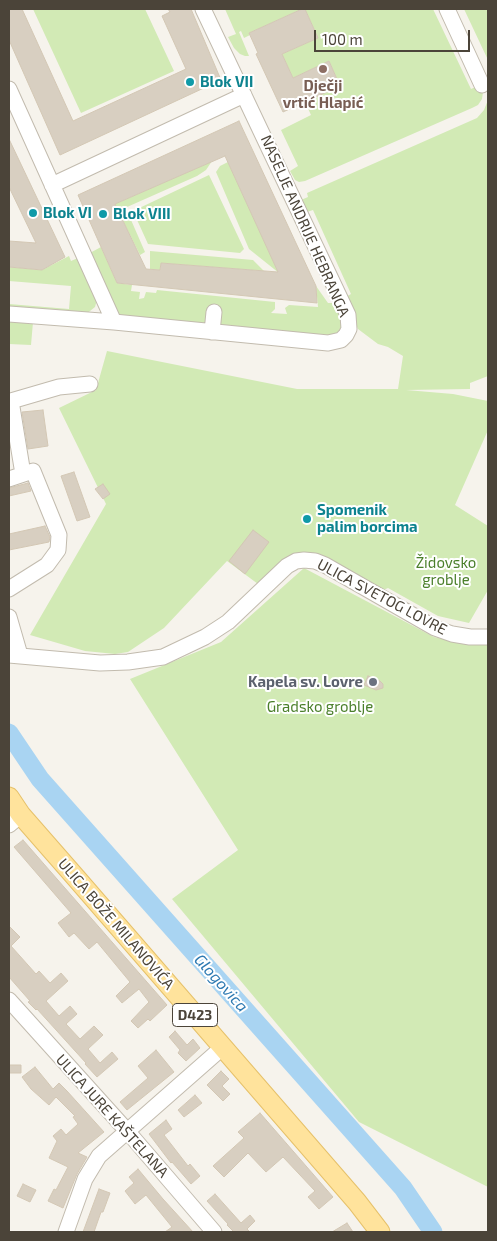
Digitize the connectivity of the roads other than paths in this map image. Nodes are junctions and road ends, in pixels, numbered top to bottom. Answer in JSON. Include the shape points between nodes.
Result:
{"nodes":[{"id":1,"x":204,"y":9,"type":"edge"},
{"id":2,"x":447,"y":9,"type":"edge"},
{"id":3,"x":482,"y":85,"type":"dead end"},
{"id":4,"x":9,"y":89,"type":"edge"},
{"id":5,"x":244,"y":95,"type":"junction"},
{"id":6,"x":52,"y":185,"type":"junction"},
{"id":7,"x":214,"y":312,"type":"dead end"},
{"id":8,"x":9,"y":314,"type":"edge"},
{"id":9,"x":114,"y":322,"type":"junction"},
{"id":10,"x":212,"y":332,"type":"junction"},
{"id":11,"x":90,"y":384,"type":"dead end"},
{"id":12,"x":16,"y":476,"type":"edge"},
{"id":13,"x":9,"y":589,"type":"edge"},
{"id":14,"x":9,"y":616,"type":"edge"},
{"id":15,"x":488,"y":637,"type":"edge"},
{"id":16,"x":14,"y":655,"type":"edge"},
{"id":17,"x":9,"y":797,"type":"edge"},
{"id":18,"x":15,"y":820,"type":"edge"},
{"id":19,"x":12,"y":1011,"type":"edge"},
{"id":20,"x":223,"y":1048,"type":"junction"},
{"id":21,"x":128,"y":1132,"type":"junction"},
{"id":22,"x":377,"y":1231,"type":"edge"},
{"id":23,"x":66,"y":1232,"type":"edge"},
{"id":24,"x":214,"y":1232,"type":"edge"}],
"edges":[{"from":1,"to":5,"type":"street","name":"NASELJE ANDRIJE HEBRANGA"},
{"from":2,"to":3,"type":"street"},
{"from":4,"to":6,"type":"street"},
{"from":5,"to":6,"type":"street"},
{"from":5,"to":10,"type":"street","name":"NASELJE ANDRIJE HEBRANGA","via":[[348,315],[349,328],[341,340],[328,343]]},
{"from":6,"to":9,"type":"street"},
{"from":7,"to":10,"type":"street"},
{"from":8,"to":9,"type":"street","name":"NASELJE ANDRIJE HEBRANGA"},
{"from":9,"to":10,"type":"street","name":"NASELJE ANDRIJE HEBRANGA"},
{"from":11,"to":12,"type":"street","via":[[59,387],[11,401]]},
{"from":12,"to":13,"type":"street","via":[[33,471],[59,535],[58,550],[47,565]]},
{"from":14,"to":16,"type":"street"},
{"from":15,"to":16,"type":"street","name":"ULICA SVETOG LOVRE","via":[[452,634],[435,628],[325,565],[304,560],[282,570],[228,622],[163,657],[100,663]]},
{"from":17,"to":18,"type":"main road","name":"ULICA BOŽE MILANOVIĆA","number":"D423"},
{"from":18,"to":20,"type":"main road","name":"ULICA BOŽE MILANOVIĆA","number":"D423"},
{"from":19,"to":21,"type":"street","name":"ULICA JURE KAŠTELANA"},
{"from":20,"to":21,"type":"street"},
{"from":20,"to":22,"type":"main road","name":"ULICA BOŽE MILANOVIĆA","number":"D423","via":[[351,1195]]},
{"from":21,"to":23,"type":"street","via":[[99,1156],[85,1179]]},
{"from":21,"to":24,"type":"street","name":"ULICA JURE KAŠTELANA"}]}
